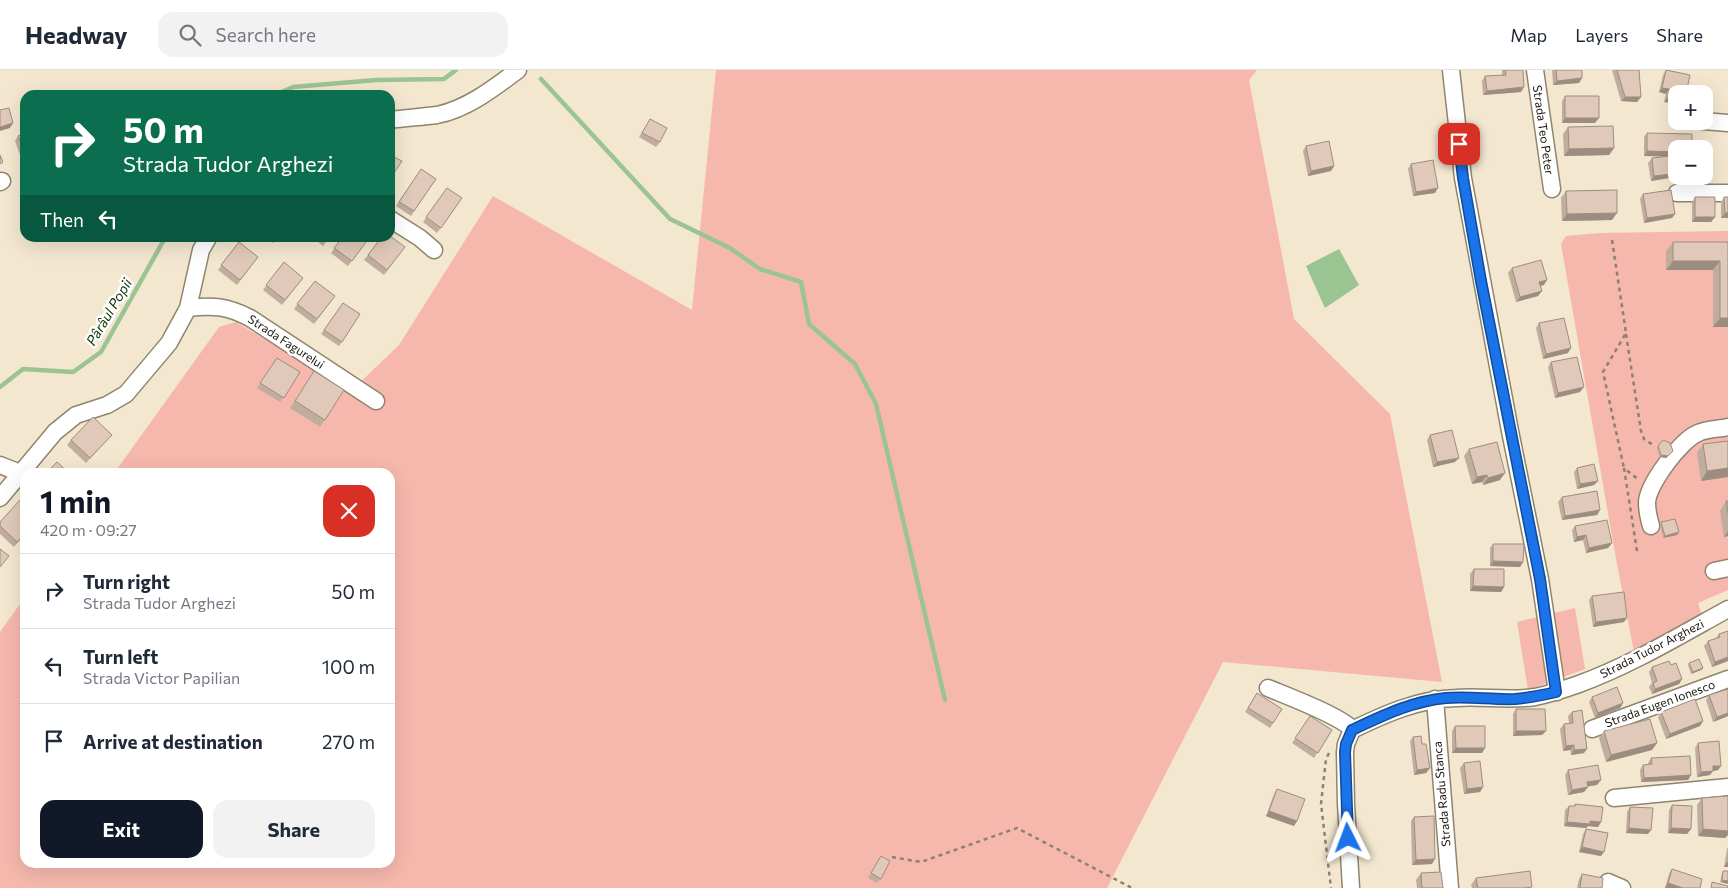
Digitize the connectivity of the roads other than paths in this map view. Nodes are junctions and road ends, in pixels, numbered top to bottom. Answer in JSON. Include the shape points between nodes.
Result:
{"nodes":[{"id":1,"x":518,"y":70,"type":"edge"},
{"id":2,"x":1451,"y":70,"type":"edge"},
{"id":3,"x":1535,"y":70,"type":"edge"},
{"id":4,"x":395,"y":119,"type":"edge"},
{"id":5,"x":1713,"y":122,"type":"edge"},
{"id":6,"x":1728,"y":123,"type":"edge"},
{"id":7,"x":1552,"y":189,"type":"dead end"},
{"id":8,"x":1677,"y":193,"type":"dead end"},
{"id":9,"x":1728,"y":193,"type":"edge"},
{"id":10,"x":395,"y":223,"type":"edge"},
{"id":11,"x":206,"y":242,"type":"edge"},
{"id":12,"x":434,"y":250,"type":"dead end"},
{"id":13,"x":188,"y":308,"type":"junction"},
{"id":14,"x":376,"y":401,"type":"dead end"},
{"id":15,"x":1728,"y":427,"type":"edge"},
{"id":16,"x":0,"y":465,"type":"edge"},
{"id":17,"x":24,"y":468,"type":"edge"},
{"id":18,"x":20,"y":473,"type":"joint"},
{"id":19,"x":0,"y":498,"type":"edge"},
{"id":20,"x":1651,"y":526,"type":"dead end"},
{"id":21,"x":1728,"y":610,"type":"edge"},
{"id":22,"x":1728,"y":679,"type":"edge"},
{"id":23,"x":1268,"y":688,"type":"dead end"},
{"id":24,"x":1556,"y":692,"type":"junction"},
{"id":25,"x":1435,"y":699,"type":"junction"},
{"id":26,"x":1592,"y":729,"type":"dead end"},
{"id":27,"x":1352,"y":730,"type":"junction"},
{"id":28,"x":1728,"y":787,"type":"edge"},
{"id":29,"x":1614,"y":798,"type":"dead end"},
{"id":30,"x":1351,"y":888,"type":"edge"},
{"id":31,"x":1450,"y":888,"type":"edge"},
{"id":32,"x":1607,"y":888,"type":"edge"},
{"id":33,"x":1622,"y":888,"type":"edge"}],
"edges":[{"from":1,"to":4,"type":"street","via":[[462,106],[438,114]]},
{"from":2,"to":24,"type":"street","via":[[1463,178],[1540,579]]},
{"from":3,"to":7,"type":"street","name":"Strada Teo Peter"},
{"from":5,"to":6,"type":"street"},
{"from":8,"to":9,"type":"street"},
{"from":10,"to":12,"type":"street"},
{"from":11,"to":13,"type":"street"},
{"from":13,"to":14,"type":"street","name":"Strada Fagurelui","via":[[219,306],[233,309]]},
{"from":13,"to":17,"type":"street","via":[[169,342],[126,394],[107,405],[76,415],[55,432]]},
{"from":15,"to":20,"type":"street","via":[[1698,433],[1677,450],[1664,467],[1647,503]]},
{"from":16,"to":18,"type":"street"},
{"from":18,"to":19,"type":"street"},
{"from":21,"to":24,"type":"street","name":"Strada Tudor Arghezi","via":[[1618,668]]},
{"from":22,"to":26,"type":"street","name":"Strada Eugen Ionesco"},
{"from":23,"to":27,"type":"street","via":[[1346,724]]},
{"from":24,"to":25,"type":"street","name":"Strada Tudor Arghezi","via":[[1513,699]]},
{"from":25,"to":27,"type":"street","name":"Strada Tudor Arghezi","via":[[1384,715]]},
{"from":25,"to":31,"type":"street","name":"Strada Radu Stanca"},
{"from":27,"to":30,"type":"street","via":[[1345,752]]},
{"from":28,"to":29,"type":"street"},
{"from":32,"to":33,"type":"street","via":[[1608,882]]}]}
